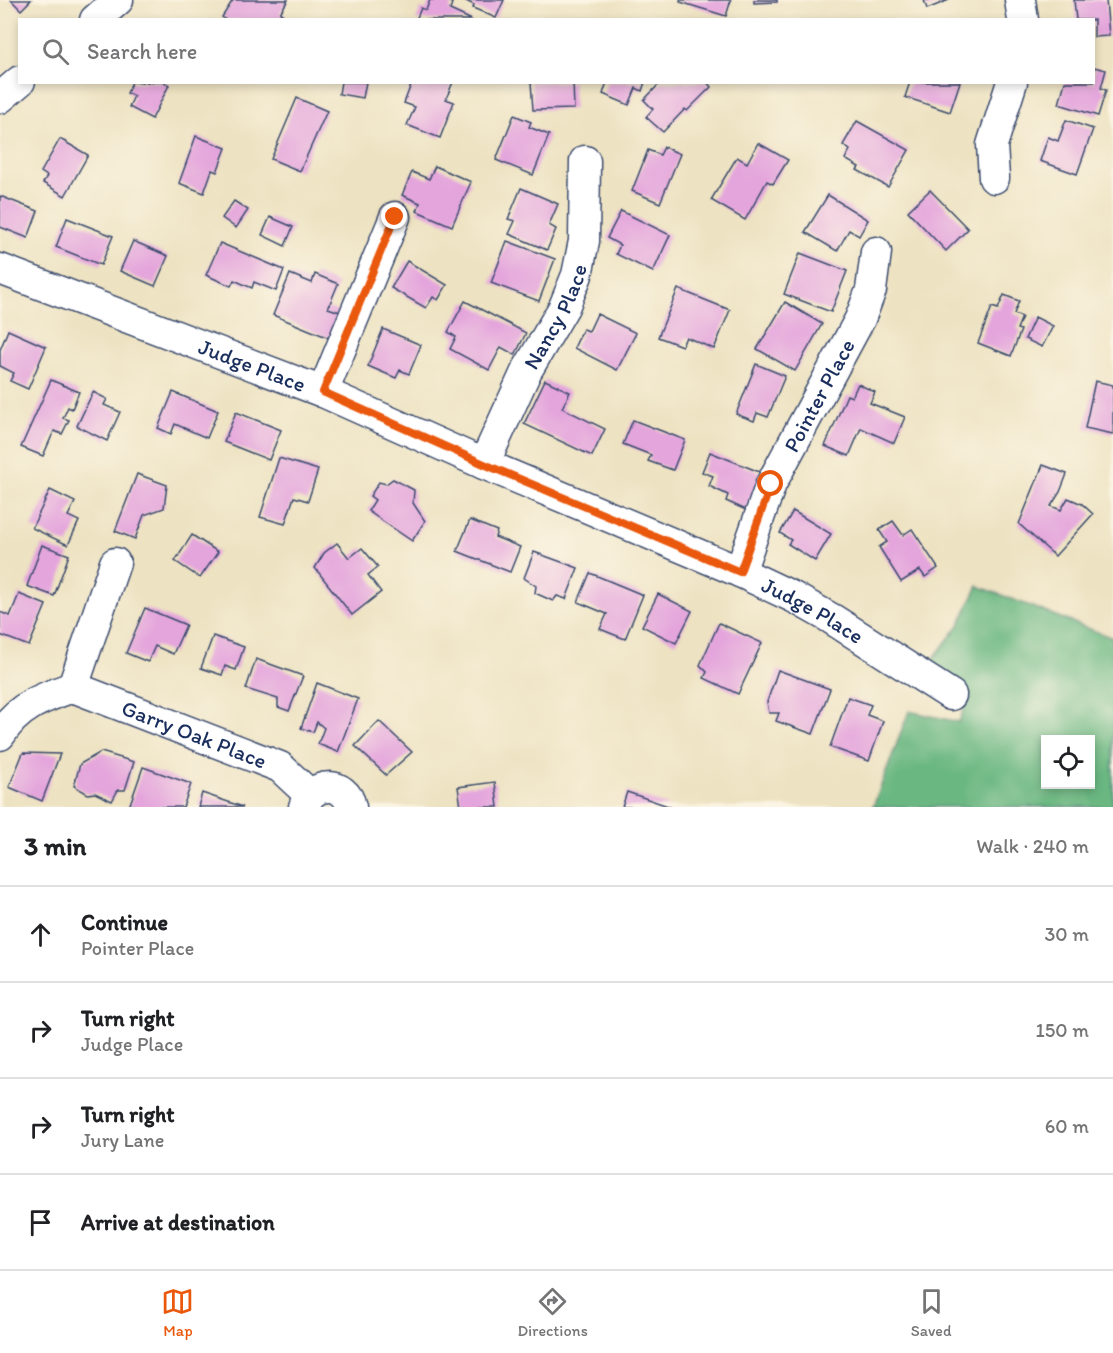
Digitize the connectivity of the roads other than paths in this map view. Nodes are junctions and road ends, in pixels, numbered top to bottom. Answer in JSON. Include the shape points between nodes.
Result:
{"nodes":[{"id":1,"x":118,"y":0,"type":"edge"},
{"id":2,"x":1020,"y":0,"type":"edge"},
{"id":3,"x":96,"y":18,"type":"edge"},
{"id":4,"x":1023,"y":18,"type":"edge"},
{"id":5,"x":18,"y":83,"type":"edge"},
{"id":6,"x":1011,"y":84,"type":"edge"},
{"id":7,"x":0,"y":98,"type":"edge"},
{"id":8,"x":585,"y":161,"type":"dead end"},
{"id":9,"x":994,"y":178,"type":"dead end"},
{"id":10,"x":395,"y":217,"type":"dead end"},
{"id":11,"x":876,"y":252,"type":"dead end"},
{"id":12,"x":0,"y":268,"type":"edge"},
{"id":13,"x":323,"y":392,"type":"junction"},
{"id":14,"x":484,"y":464,"type":"junction"},
{"id":15,"x":115,"y":563,"type":"dead end"},
{"id":16,"x":740,"y":572,"type":"junction"},
{"id":17,"x":73,"y":687,"type":"junction"},
{"id":18,"x":951,"y":695,"type":"dead end"},
{"id":19,"x":0,"y":735,"type":"edge"},
{"id":20,"x":306,"y":801,"type":"edge"},
{"id":21,"x":351,"y":807,"type":"edge"}],
"edges":[{"from":1,"to":3,"type":"street"},
{"from":2,"to":4,"type":"street"},
{"from":5,"to":7,"type":"street"},
{"from":6,"to":9,"type":"street","via":[[992,145]]},
{"from":8,"to":14,"type":"street","name":"Nancy Place","via":[[584,241],[577,275]]},
{"from":10,"to":13,"type":"street"},
{"from":11,"to":16,"type":"street","name":"Pointer Place","via":[[871,290],[860,319],[771,484]]},
{"from":12,"to":13,"type":"street","name":"Judge Place"},
{"from":13,"to":14,"type":"street","name":"Judge Place"},
{"from":14,"to":16,"type":"street","name":"Judge Place"},
{"from":15,"to":17,"type":"street"},
{"from":16,"to":18,"type":"street","name":"Judge Place","via":[[832,619]]},
{"from":17,"to":19,"type":"street","via":[[23,709]]},
{"from":17,"to":20,"type":"street","name":"Garry Oak Place","via":[[280,767]]},
{"from":20,"to":21,"type":"street","name":"Garry Oak Place","via":[[320,788],[332,787],[343,792]]}]}
